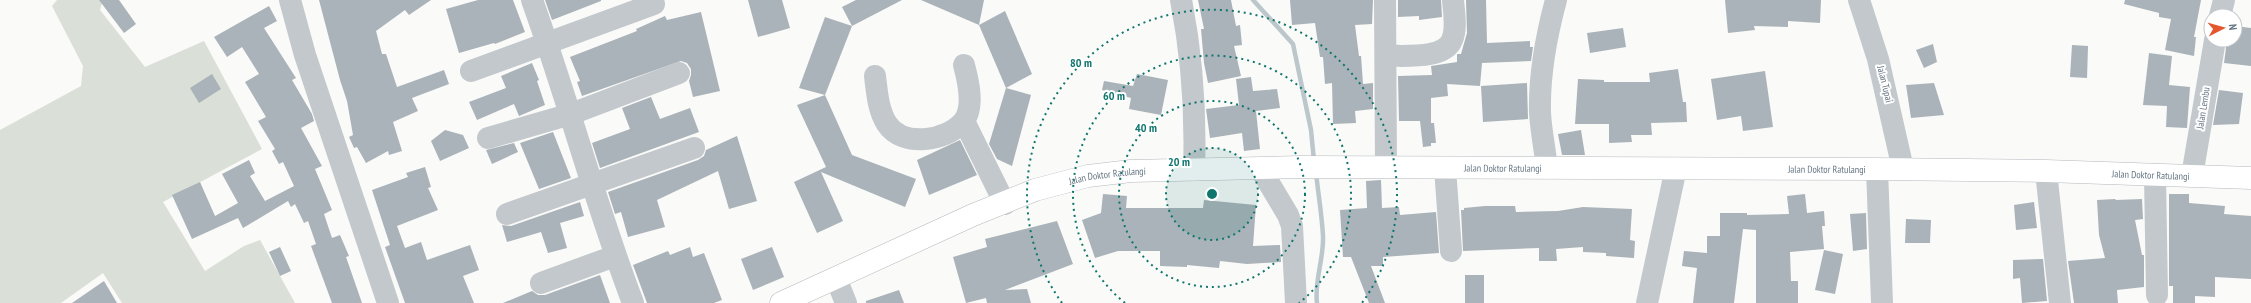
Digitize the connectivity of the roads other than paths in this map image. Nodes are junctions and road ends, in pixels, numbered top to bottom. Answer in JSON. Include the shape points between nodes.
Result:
{"nodes":[{"id":1,"x":290,"y":0,"type":"edge"},
{"id":2,"x":532,"y":0,"type":"edge"},
{"id":3,"x":1181,"y":0,"type":"edge"},
{"id":4,"x":1386,"y":0,"type":"edge"},
{"id":5,"x":1453,"y":0,"type":"edge"},
{"id":6,"x":1556,"y":0,"type":"edge"},
{"id":7,"x":1859,"y":0,"type":"edge"},
{"id":8,"x":654,"y":4,"type":"dead end"},
{"id":9,"x":548,"y":44,"type":"junction"},
{"id":10,"x":2214,"y":48,"type":"edge"},
{"id":11,"x":1386,"y":56,"type":"junction"},
{"id":12,"x":964,"y":65,"type":"dead end"},
{"id":13,"x":471,"y":70,"type":"dead end"},
{"id":14,"x":679,"y":73,"type":"dead end"},
{"id":15,"x":875,"y":76,"type":"dead end"},
{"id":16,"x":571,"y":114,"type":"junction"},
{"id":17,"x":964,"y":121,"type":"junction"},
{"id":18,"x":488,"y":138,"type":"dead end"},
{"id":19,"x":694,"y":148,"type":"dead end"},
{"id":20,"x":1260,"y":168,"type":"junction"},
{"id":21,"x":1386,"y":168,"type":"junction"},
{"id":22,"x":1445,"y":168,"type":"junction"},
{"id":23,"x":1547,"y":168,"type":"junction"},
{"id":24,"x":1676,"y":168,"type":"junction"},
{"id":25,"x":1877,"y":169,"type":"junction"},
{"id":26,"x":1903,"y":169,"type":"junction"},
{"id":27,"x":1194,"y":170,"type":"junction"},
{"id":28,"x":2046,"y":171,"type":"junction"},
{"id":29,"x":2155,"y":175,"type":"junction"},
{"id":30,"x":2192,"y":176,"type":"junction"},
{"id":31,"x":2251,"y":178,"type":"edge"},
{"id":32,"x":591,"y":183,"type":"junction"},
{"id":33,"x":1005,"y":204,"type":"junction"},
{"id":34,"x":507,"y":214,"type":"dead end"},
{"id":35,"x":1451,"y":251,"type":"dead end"},
{"id":36,"x":615,"y":256,"type":"junction"},
{"id":37,"x":836,"y":278,"type":"junction"},
{"id":38,"x":541,"y":283,"type":"dead end"},
{"id":39,"x":2157,"y":295,"type":"dead end"},
{"id":40,"x":388,"y":303,"type":"edge"},
{"id":41,"x":633,"y":303,"type":"edge"},
{"id":42,"x":781,"y":303,"type":"edge"},
{"id":43,"x":846,"y":303,"type":"edge"},
{"id":44,"x":1296,"y":303,"type":"edge"},
{"id":45,"x":1647,"y":303,"type":"edge"},
{"id":46,"x":1882,"y":303,"type":"edge"},
{"id":47,"x":2060,"y":303,"type":"edge"}],
"edges":[{"from":1,"to":40,"type":"street","via":[[305,55]]},
{"from":2,"to":9,"type":"street"},
{"from":3,"to":27,"type":"street","via":[[1193,93]]},
{"from":4,"to":11,"type":"street"},
{"from":5,"to":11,"type":"street","via":[[1454,31],[1452,41],[1446,48],[1436,54]]},
{"from":6,"to":23,"type":"street","via":[[1544,50],[1540,98]]},
{"from":7,"to":26,"type":"street","name":"Jalan Tupai","via":[[1878,59]]},
{"from":8,"to":9,"type":"street"},
{"from":9,"to":13,"type":"street"},
{"from":9,"to":16,"type":"street"},
{"from":10,"to":30,"type":"street","name":"Jalan Lembu"},
{"from":11,"to":21,"type":"street"},
{"from":12,"to":17,"type":"street","via":[[970,101]]},
{"from":14,"to":16,"type":"street"},
{"from":15,"to":17,"type":"street","via":[[878,105],[887,125],[903,138],[923,140],[945,134]]},
{"from":16,"to":18,"type":"street"},
{"from":16,"to":32,"type":"street"},
{"from":17,"to":33,"type":"street"},
{"from":19,"to":32,"type":"street"},
{"from":20,"to":21,"type":"highway","name":"Jalan Doktor Ratulangi"},
{"from":20,"to":27,"type":"highway","name":"Jalan Doktor Ratulangi"},
{"from":20,"to":44,"type":"street","via":[[1292,226]]},
{"from":21,"to":22,"type":"highway","name":"Jalan Doktor Ratulangi"},
{"from":22,"to":23,"type":"highway","name":"Jalan Doktor Ratulangi"},
{"from":22,"to":35,"type":"street"},
{"from":23,"to":24,"type":"highway","name":"Jalan Doktor Ratulangi"},
{"from":24,"to":25,"type":"highway","name":"Jalan Doktor Ratulangi"},
{"from":24,"to":45,"type":"street"},
{"from":25,"to":26,"type":"highway","name":"Jalan Doktor Ratulangi"},
{"from":25,"to":46,"type":"street"},
{"from":26,"to":28,"type":"highway","name":"Jalan Doktor Ratulangi"},
{"from":27,"to":33,"type":"highway","name":"Jalan Doktor Ratulangi","via":[[1131,171],[1088,176],[1035,190]]},
{"from":28,"to":29,"type":"highway","name":"Jalan Doktor Ratulangi"},
{"from":28,"to":47,"type":"street"},
{"from":29,"to":30,"type":"highway","name":"Jalan Doktor Ratulangi"},
{"from":29,"to":39,"type":"street"},
{"from":30,"to":31,"type":"highway","name":"Jalan Doktor Ratulangi"},
{"from":32,"to":34,"type":"street"},
{"from":32,"to":36,"type":"street"},
{"from":33,"to":37,"type":"highway","name":"Jalan Doktor Ratulangi","via":[[973,215]]},
{"from":36,"to":38,"type":"street"},
{"from":36,"to":41,"type":"street"},
{"from":37,"to":42,"type":"highway","name":"Jalan Doktor Ratulangi"},
{"from":37,"to":43,"type":"street"}]}
